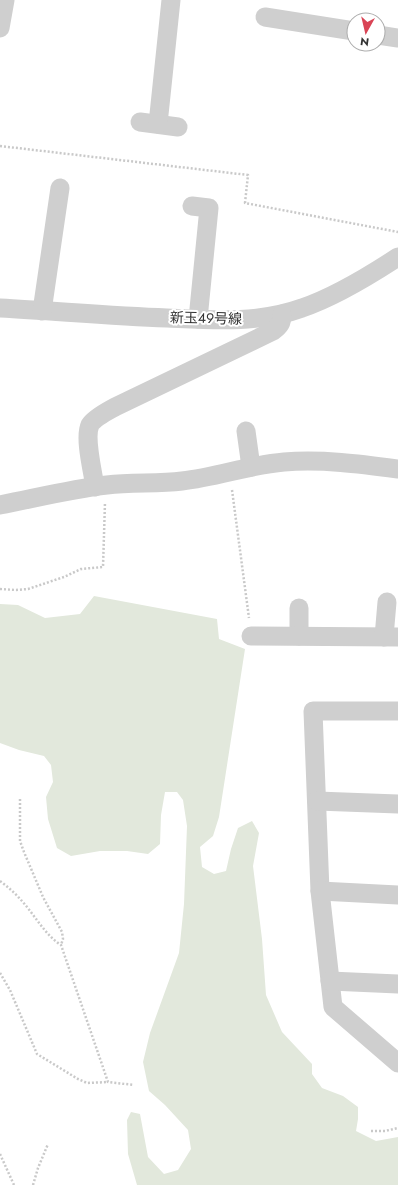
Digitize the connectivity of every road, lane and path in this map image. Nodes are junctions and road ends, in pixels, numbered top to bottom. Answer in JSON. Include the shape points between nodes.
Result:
{"nodes":[{"id":1,"x":5,"y":0,"type":"edge"},
{"id":2,"x":171,"y":0,"type":"edge"},
{"id":3,"x":264,"y":17,"type":"dead end"},
{"id":4,"x":0,"y":28,"type":"edge"},
{"id":5,"x":346,"y":30,"type":"edge"},
{"id":6,"x":386,"y":36,"type":"edge"},
{"id":7,"x":398,"y":38,"type":"edge"},
{"id":8,"x":178,"y":127,"type":"dead end"},
{"id":9,"x":0,"y":146,"type":"edge"},
{"id":10,"x":60,"y":188,"type":"dead end"},
{"id":11,"x":192,"y":206,"type":"dead end"},
{"id":12,"x":398,"y":232,"type":"edge"},
{"id":13,"x":398,"y":257,"type":"edge"},
{"id":14,"x":0,"y":308,"type":"edge"},
{"id":15,"x":42,"y":311,"type":"junction"},
{"id":16,"x":282,"y":314,"type":"junction"},
{"id":17,"x":198,"y":319,"type":"junction"},
{"id":18,"x":246,"y":431,"type":"dead end"},
{"id":19,"x":251,"y":467,"type":"junction"},
{"id":20,"x":398,"y":469,"type":"edge"},
{"id":21,"x":229,"y":472,"type":"junction"},
{"id":22,"x":101,"y":486,"type":"junction"},
{"id":23,"x":0,"y":505,"type":"edge"},
{"id":24,"x":0,"y":589,"type":"edge"},
{"id":25,"x":387,"y":602,"type":"dead end"},
{"id":26,"x":300,"y":608,"type":"dead end"},
{"id":27,"x":251,"y":636,"type":"joint"},
{"id":28,"x":300,"y":636,"type":"junction"},
{"id":29,"x":391,"y":637,"type":"edge"},
{"id":30,"x":398,"y":711,"type":"edge"},
{"id":31,"x":20,"y":799,"type":"dead end"},
{"id":32,"x":317,"y":801,"type":"junction"},
{"id":33,"x":398,"y":804,"type":"edge"},
{"id":34,"x":0,"y":881,"type":"edge"},
{"id":35,"x":320,"y":891,"type":"junction"},
{"id":36,"x":398,"y":895,"type":"edge"},
{"id":37,"x":61,"y":945,"type":"junction"},
{"id":38,"x":0,"y":972,"type":"edge"},
{"id":39,"x":330,"y":981,"type":"junction"},
{"id":40,"x":398,"y":984,"type":"edge"},
{"id":41,"x":398,"y":1063,"type":"edge"},
{"id":42,"x":108,"y":1082,"type":"junction"},
{"id":43,"x":134,"y":1085,"type":"dead end"},
{"id":44,"x":398,"y":1128,"type":"edge"},
{"id":45,"x":371,"y":1131,"type":"dead end"},
{"id":46,"x":48,"y":1144,"type":"dead end"},
{"id":47,"x":0,"y":1154,"type":"edge"},
{"id":48,"x":14,"y":1185,"type":"edge"},
{"id":49,"x":33,"y":1185,"type":"edge"}],
"edges":[{"from":1,"to":4,"type":"street"},
{"from":2,"to":8,"type":"street","via":[[149,123]]},
{"from":3,"to":5,"type":"street"},
{"from":6,"to":7,"type":"street"},
{"from":9,"to":12,"type":"path","via":[[248,175],[245,202]]},
{"from":10,"to":15,"type":"street"},
{"from":11,"to":17,"type":"street","via":[[209,208]]},
{"from":13,"to":16,"type":"street","name":"新玉49号線","via":[[325,298]]},
{"from":14,"to":15,"type":"street","name":"新玉49号線"},
{"from":15,"to":17,"type":"street","name":"新玉49号線"},
{"from":16,"to":17,"type":"street","name":"新玉49号線","via":[[247,319]]},
{"from":16,"to":22,"type":"street","via":[[279,327],[273,331],[115,407],[90,424],[89,448]]},
{"from":18,"to":19,"type":"street"},
{"from":19,"to":20,"type":"street","via":[[283,462],[322,461]]},
{"from":19,"to":21,"type":"street"},
{"from":21,"to":22,"type":"street","via":[[183,481]]},
{"from":21,"to":27,"type":"path"},
{"from":22,"to":23,"type":"street"},
{"from":22,"to":24,"type":"path","via":[[103,567],[81,570],[28,589]]},
{"from":25,"to":29,"type":"street"},
{"from":26,"to":28,"type":"street"},
{"from":27,"to":28,"type":"street"},
{"from":28,"to":29,"type":"street"},
{"from":30,"to":32,"type":"street","via":[[313,711]]},
{"from":31,"to":37,"type":"path","via":[[20,841],[43,897],[62,932]]},
{"from":32,"to":33,"type":"street"},
{"from":32,"to":35,"type":"street"},
{"from":34,"to":37,"type":"path","via":[[10,888],[53,940]]},
{"from":35,"to":36,"type":"street"},
{"from":35,"to":39,"type":"street"},
{"from":37,"to":42,"type":"path"},
{"from":38,"to":42,"type":"path","via":[[37,1054],[87,1083]]},
{"from":39,"to":40,"type":"street"},
{"from":39,"to":41,"type":"street","via":[[333,1007]]},
{"from":42,"to":43,"type":"path"},
{"from":44,"to":45,"type":"path"},
{"from":46,"to":49,"type":"path"},
{"from":47,"to":48,"type":"path"}]}
